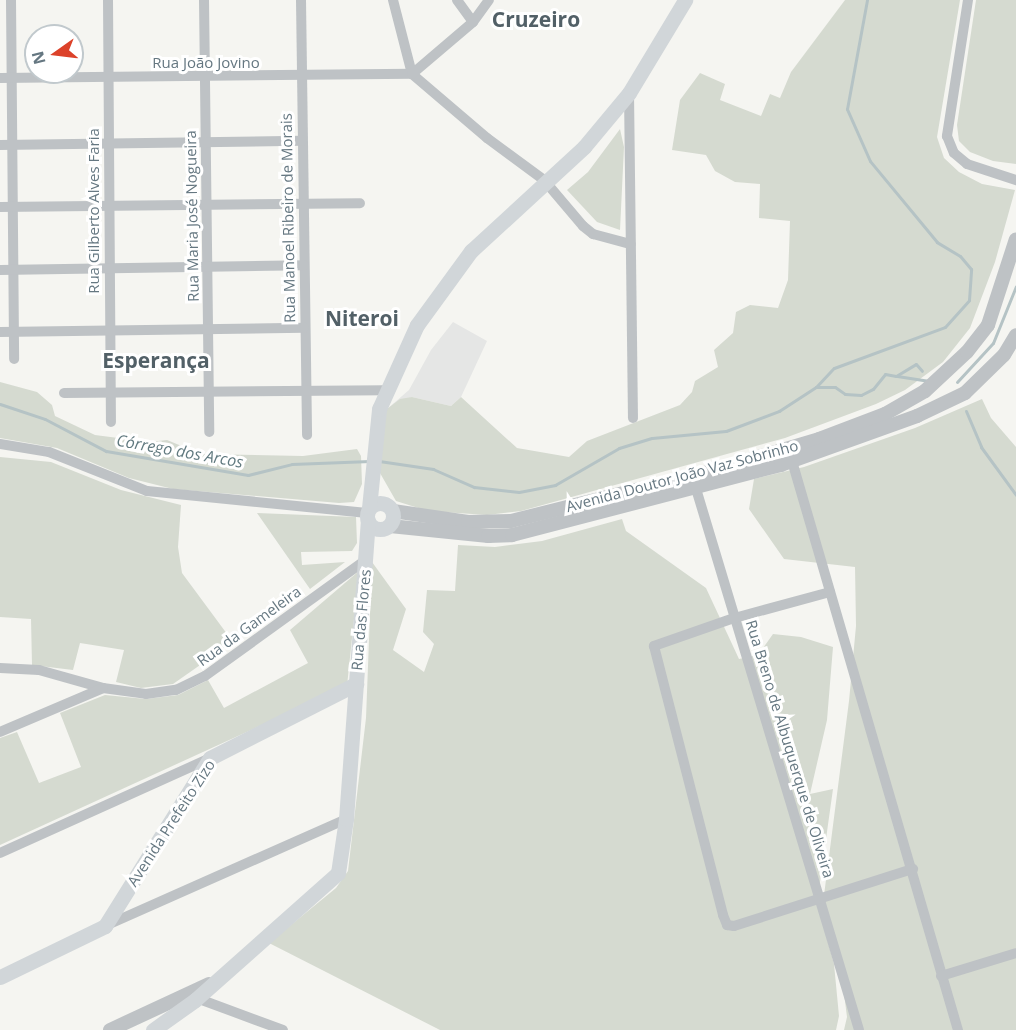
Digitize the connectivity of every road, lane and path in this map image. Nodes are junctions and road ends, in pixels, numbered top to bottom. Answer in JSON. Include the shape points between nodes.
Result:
{"nodes":[{"id":1,"x":11,"y":0,"type":"edge"},
{"id":2,"x":108,"y":0,"type":"edge"},
{"id":3,"x":204,"y":0,"type":"edge"},
{"id":4,"x":301,"y":0,"type":"edge"},
{"id":5,"x":393,"y":0,"type":"edge"},
{"id":6,"x":457,"y":0,"type":"edge"},
{"id":7,"x":489,"y":0,"type":"edge"},
{"id":8,"x":685,"y":0,"type":"edge"},
{"id":9,"x":968,"y":0,"type":"edge"},
{"id":10,"x":473,"y":22,"type":"junction"},
{"id":11,"x":412,"y":74,"type":"junction"},
{"id":12,"x":109,"y":77,"type":"junction"},
{"id":13,"x":302,"y":77,"type":"junction"},
{"id":14,"x":5,"y":78,"type":"edge"},
{"id":15,"x":205,"y":78,"type":"junction"},
{"id":16,"x":629,"y":93,"type":"junction"},
{"id":17,"x":302,"y":141,"type":"junction"},
{"id":18,"x":206,"y":142,"type":"junction"},
{"id":19,"x":108,"y":145,"type":"junction"},
{"id":20,"x":0,"y":146,"type":"edge"},
{"id":21,"x":13,"y":146,"type":"junction"},
{"id":22,"x":544,"y":180,"type":"junction"},
{"id":23,"x":1016,"y":180,"type":"edge"},
{"id":24,"x":360,"y":203,"type":"dead end"},
{"id":25,"x":303,"y":204,"type":"junction"},
{"id":26,"x":109,"y":205,"type":"junction"},
{"id":27,"x":207,"y":206,"type":"junction"},
{"id":28,"x":0,"y":207,"type":"edge"},
{"id":29,"x":13,"y":207,"type":"junction"},
{"id":30,"x":1016,"y":239,"type":"edge"},
{"id":31,"x":631,"y":244,"type":"junction"},
{"id":32,"x":304,"y":265,"type":"junction"},
{"id":33,"x":208,"y":267,"type":"junction"},
{"id":34,"x":110,"y":268,"type":"junction"},
{"id":35,"x":0,"y":270,"type":"edge"},
{"id":36,"x":13,"y":270,"type":"junction"},
{"id":37,"x":304,"y":328,"type":"junction"},
{"id":38,"x":208,"y":330,"type":"junction"},
{"id":39,"x":0,"y":332,"type":"edge"},
{"id":40,"x":14,"y":332,"type":"junction"},
{"id":41,"x":110,"y":332,"type":"junction"},
{"id":42,"x":1016,"y":334,"type":"edge"},
{"id":43,"x":1010,"y":353,"type":"edge"},
{"id":44,"x":14,"y":359,"type":"dead end"},
{"id":45,"x":949,"y":369,"type":"junction"},
{"id":46,"x":385,"y":390,"type":"junction"},
{"id":47,"x":307,"y":391,"type":"junction"},
{"id":48,"x":209,"y":392,"type":"junction"},
{"id":49,"x":64,"y":393,"type":"dead end"},
{"id":50,"x":965,"y":393,"type":"junction"},
{"id":51,"x":111,"y":394,"type":"junction"},
{"id":52,"x":633,"y":418,"type":"dead end"},
{"id":53,"x":111,"y":422,"type":"dead end"},
{"id":54,"x":209,"y":432,"type":"dead end"},
{"id":55,"x":307,"y":435,"type":"dead end"},
{"id":56,"x":0,"y":444,"type":"edge"},
{"id":57,"x":792,"y":461,"type":"junction"},
{"id":58,"x":373,"y":469,"type":"junction"},
{"id":59,"x":694,"y":482,"type":"junction"},
{"id":60,"x":392,"y":509,"type":"junction"},
{"id":61,"x":368,"y":514,"type":"junction"},
{"id":62,"x":388,"y":528,"type":"junction"},
{"id":63,"x":366,"y":558,"type":"junction"},
{"id":64,"x":830,"y":592,"type":"junction"},
{"id":65,"x":734,"y":618,"type":"junction"},
{"id":66,"x":0,"y":668,"type":"edge"},
{"id":67,"x":356,"y":684,"type":"junction"},
{"id":68,"x":103,"y":688,"type":"junction"},
{"id":69,"x":0,"y":732,"type":"edge"},
{"id":70,"x":210,"y":758,"type":"junction"},
{"id":71,"x":346,"y":819,"type":"junction"},
{"id":72,"x":0,"y":853,"type":"edge"},
{"id":73,"x":913,"y":868,"type":"junction"},
{"id":74,"x":820,"y":899,"type":"junction"},
{"id":75,"x":105,"y":926,"type":"junction"},
{"id":76,"x":1016,"y":953,"type":"edge"},
{"id":77,"x":0,"y":976,"type":"edge"},
{"id":78,"x":941,"y":976,"type":"junction"},
{"id":79,"x":192,"y":997,"type":"junction"},
{"id":80,"x":271,"y":1027,"type":"edge"},
{"id":81,"x":110,"y":1030,"type":"edge"},
{"id":82,"x":153,"y":1030,"type":"edge"},
{"id":83,"x":283,"y":1030,"type":"edge"},
{"id":84,"x":859,"y":1030,"type":"edge"},
{"id":85,"x":958,"y":1030,"type":"edge"}],
"edges":[{"from":1,"to":14,"type":"street"},
{"from":2,"to":12,"type":"street","name":"Rua Gilberto Alves Faria"},
{"from":3,"to":15,"type":"street","name":"Rua Maria José Nogueira"},
{"from":4,"to":13,"type":"street","name":"Rua Manoel Ribeiro de Morais"},
{"from":5,"to":11,"type":"street"},
{"from":6,"to":10,"type":"street"},
{"from":7,"to":10,"type":"street"},
{"from":8,"to":16,"type":"main road"},
{"from":9,"to":23,"type":"street","via":[[947,136],[954,153],[967,164]]},
{"from":10,"to":11,"type":"street"},
{"from":11,"to":13,"type":"street","name":"Rua João Jovino"},
{"from":11,"to":22,"type":"street"},
{"from":12,"to":14,"type":"street","name":"Rua João Jovino"},
{"from":12,"to":15,"type":"street","name":"Rua João Jovino"},
{"from":12,"to":19,"type":"street","name":"Rua Gilberto Alves Faria"},
{"from":13,"to":15,"type":"street","name":"Rua João Jovino"},
{"from":13,"to":17,"type":"street","name":"Rua Manoel Ribeiro de Morais"},
{"from":14,"to":21,"type":"street"},
{"from":15,"to":18,"type":"street","name":"Rua Maria José Nogueira"},
{"from":16,"to":22,"type":"main road","via":[[584,147]]},
{"from":16,"to":31,"type":"street"},
{"from":17,"to":18,"type":"street"},
{"from":17,"to":25,"type":"street","name":"Rua Manoel Ribeiro de Morais"},
{"from":18,"to":19,"type":"street"},
{"from":18,"to":27,"type":"street","name":"Rua Maria José Nogueira"},
{"from":19,"to":21,"type":"street"},
{"from":19,"to":26,"type":"street","name":"Rua Gilberto Alves Faria"},
{"from":20,"to":21,"type":"street"},
{"from":21,"to":29,"type":"street"},
{"from":22,"to":31,"type":"street","via":[[593,234]]},
{"from":22,"to":46,"type":"main road","via":[[454,270],[417,325]]},
{"from":24,"to":25,"type":"street"},
{"from":25,"to":27,"type":"street"},
{"from":25,"to":32,"type":"street","name":"Rua Manoel Ribeiro de Morais"},
{"from":26,"to":27,"type":"street"},
{"from":26,"to":29,"type":"street"},
{"from":26,"to":34,"type":"street","name":"Rua Gilberto Alves Faria"},
{"from":27,"to":33,"type":"street","name":"Rua Maria José Nogueira"},
{"from":28,"to":29,"type":"street"},
{"from":29,"to":36,"type":"street"},
{"from":30,"to":45,"type":"street","name":"Avenida Doutor João Vaz Sobrinho","via":[[988,325]]},
{"from":31,"to":52,"type":"street"},
{"from":32,"to":33,"type":"street"},
{"from":32,"to":37,"type":"street","name":"Rua Manoel Ribeiro de Morais"},
{"from":33,"to":34,"type":"street"},
{"from":33,"to":38,"type":"street","name":"Rua Maria José Nogueira"},
{"from":34,"to":36,"type":"street"},
{"from":34,"to":41,"type":"street","name":"Rua Gilberto Alves Faria"},
{"from":35,"to":36,"type":"street"},
{"from":36,"to":40,"type":"street"},
{"from":37,"to":38,"type":"street"},
{"from":37,"to":47,"type":"street","name":"Rua Manoel Ribeiro de Morais"},
{"from":38,"to":41,"type":"street"},
{"from":38,"to":48,"type":"street","name":"Rua Maria José Nogueira"},
{"from":39,"to":40,"type":"street"},
{"from":40,"to":41,"type":"street"},
{"from":40,"to":44,"type":"street"},
{"from":41,"to":51,"type":"street","name":"Rua Gilberto Alves Faria"},
{"from":42,"to":43,"type":"street","name":"Avenida Doutor João Vaz Sobrinho"},
{"from":43,"to":50,"type":"street","name":"Avenida Doutor João Vaz Sobrinho"},
{"from":45,"to":50,"type":"street","via":[[952,384]]},
{"from":45,"to":59,"type":"street","name":"Avenida Doutor João Vaz Sobrinho","via":[[925,392],[885,414]]},
{"from":46,"to":47,"type":"street"},
{"from":46,"to":58,"type":"main road","via":[[374,438]]},
{"from":47,"to":48,"type":"street"},
{"from":47,"to":55,"type":"street","name":"Rua Manoel Ribeiro de Morais"},
{"from":48,"to":51,"type":"street"},
{"from":48,"to":54,"type":"street","name":"Rua Maria José Nogueira"},
{"from":49,"to":51,"type":"street"},
{"from":50,"to":57,"type":"street","name":"Avenida Doutor João Vaz Sobrinho","via":[[917,416]]},
{"from":51,"to":53,"type":"street","name":"Rua Gilberto Alves Faria"},
{"from":56,"to":61,"type":"street","via":[[49,452],[147,491]]},
{"from":57,"to":59,"type":"street","name":"Avenida Doutor João Vaz Sobrinho"},
{"from":57,"to":64,"type":"street"},
{"from":58,"to":60,"type":"main road"},
{"from":58,"to":61,"type":"main road"},
{"from":59,"to":60,"type":"street","name":"Avenida Doutor João Vaz Sobrinho","via":[[511,520],[468,522]]},
{"from":59,"to":62,"type":"street","name":"Avenida Doutor João Vaz Sobrinho","via":[[512,535],[488,537]]},
{"from":59,"to":65,"type":"street","name":"Rua Breno de Albuquerque de Oliveira"},
{"from":60,"to":61,"type":"main road","via":[[380,503]]},
{"from":60,"to":62,"type":"main road"},
{"from":61,"to":62,"type":"main road","via":[[374,528]]},
{"from":61,"to":63,"type":"main road"},
{"from":62,"to":63,"type":"main road"},
{"from":63,"to":67,"type":"main road","name":"Rua das Flores"},
{"from":63,"to":68,"type":"street","name":"Rua da Gameleira","via":[[205,676],[176,690],[146,694]]},
{"from":64,"to":65,"type":"street"},
{"from":64,"to":73,"type":"street"},
{"from":65,"to":74,"type":"street","name":"Rua Breno de Albuquerque de Oliveira"},
{"from":65,"to":74,"type":"street","via":[[654,646],[723,915],[727,925],[734,926]]},
{"from":66,"to":68,"type":"street","name":"Rua da Gameleira","via":[[39,670]]},
{"from":67,"to":70,"type":"main road","name":"Avenida Prefeito Zizo"},
{"from":67,"to":71,"type":"main road","name":"Rua das Flores"},
{"from":68,"to":69,"type":"street"},
{"from":70,"to":72,"type":"street"},
{"from":70,"to":75,"type":"main road","name":"Avenida Prefeito Zizo"},
{"from":71,"to":75,"type":"street"},
{"from":71,"to":79,"type":"main road","name":"Rua das Flores","via":[[338,873],[326,887]]},
{"from":73,"to":74,"type":"street"},
{"from":73,"to":78,"type":"street"},
{"from":74,"to":84,"type":"street","name":"Rua Breno de Albuquerque de Oliveira"},
{"from":75,"to":77,"type":"main road"},
{"from":76,"to":78,"type":"street"},
{"from":78,"to":85,"type":"street"},
{"from":79,"to":80,"type":"street"},
{"from":79,"to":81,"type":"street"},
{"from":79,"to":82,"type":"main road","name":"Rua das Flores"},
{"from":80,"to":83,"type":"street"}]}
